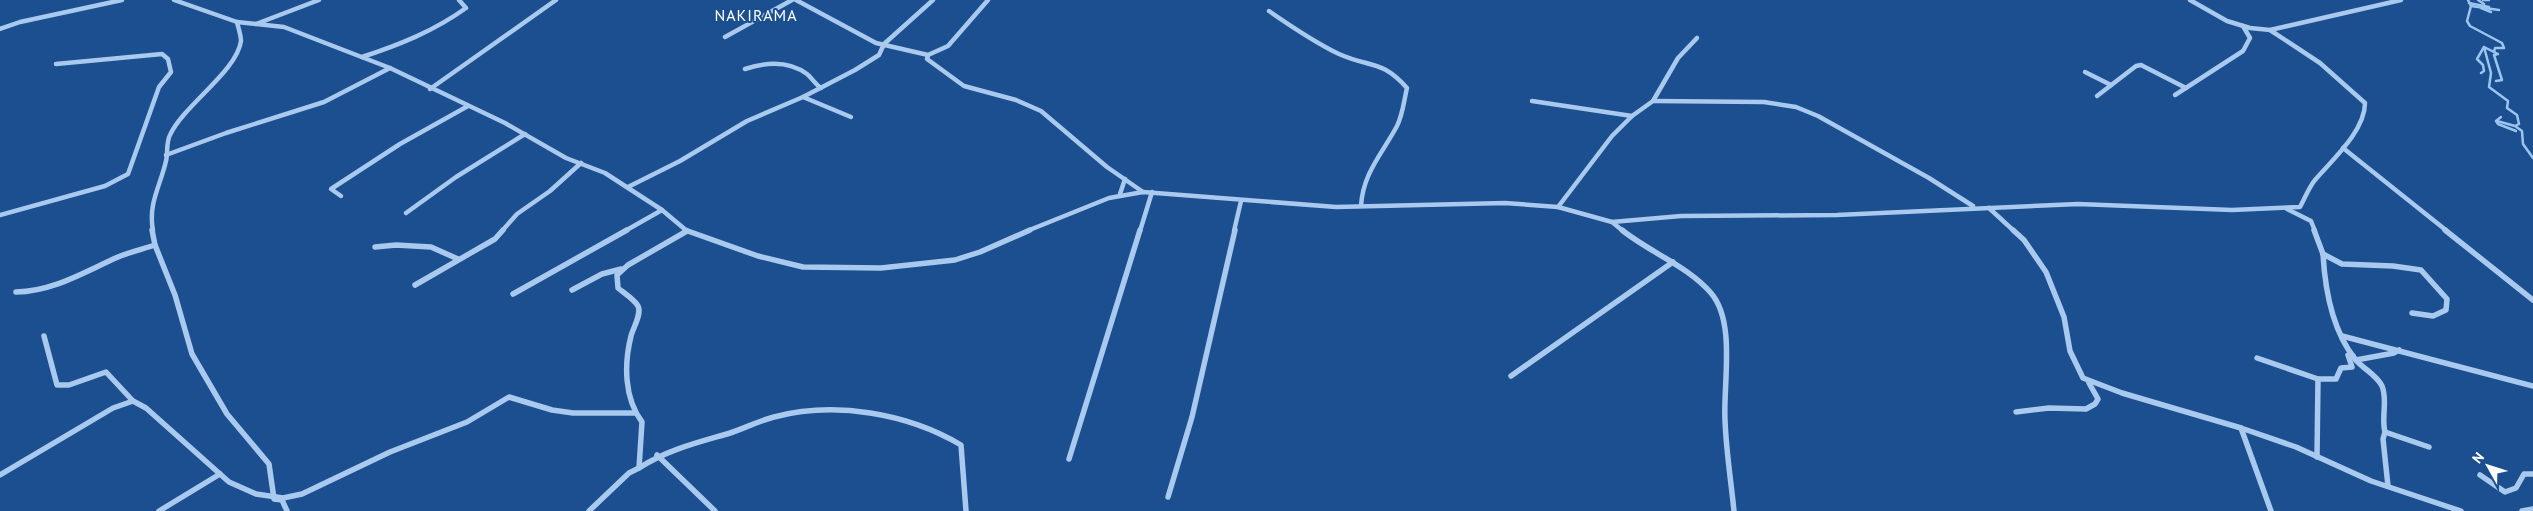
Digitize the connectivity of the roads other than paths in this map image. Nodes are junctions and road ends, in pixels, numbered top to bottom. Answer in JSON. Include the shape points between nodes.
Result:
{"nodes":[{"id":1,"x":122,"y":0,"type":"edge"},
{"id":2,"x":174,"y":0,"type":"edge"},
{"id":3,"x":318,"y":0,"type":"edge"},
{"id":4,"x":459,"y":0,"type":"edge"},
{"id":5,"x":556,"y":0,"type":"edge"},
{"id":6,"x":792,"y":0,"type":"edge"},
{"id":7,"x":796,"y":0,"type":"edge"},
{"id":8,"x":934,"y":0,"type":"edge"},
{"id":9,"x":988,"y":0,"type":"edge"},
{"id":10,"x":2190,"y":0,"type":"edge"},
{"id":11,"x":2401,"y":0,"type":"edge"},
{"id":12,"x":1269,"y":11,"type":"dead end"},
{"id":13,"x":237,"y":22,"type":"junction"},
{"id":14,"x":255,"y":24,"type":"junction"},
{"id":15,"x":2243,"y":26,"type":"junction"},
{"id":16,"x":0,"y":29,"type":"edge"},
{"id":17,"x":2270,"y":30,"type":"junction"},
{"id":18,"x":725,"y":37,"type":"dead end"},
{"id":19,"x":1697,"y":38,"type":"dead end"},
{"id":20,"x":884,"y":44,"type":"junction"},
{"id":21,"x":928,"y":55,"type":"junction"},
{"id":22,"x":362,"y":57,"type":"junction"},
{"id":23,"x":56,"y":64,"type":"dead end"},
{"id":24,"x":390,"y":68,"type":"junction"},
{"id":25,"x":745,"y":69,"type":"dead end"},
{"id":26,"x":2085,"y":72,"type":"dead end"},
{"id":27,"x":2111,"y":85,"type":"junction"},
{"id":28,"x":821,"y":88,"type":"junction"},
{"id":29,"x":2186,"y":88,"type":"junction"},
{"id":30,"x":430,"y":89,"type":"junction"},
{"id":31,"x":2175,"y":95,"type":"dead end"},
{"id":32,"x":2097,"y":96,"type":"dead end"},
{"id":33,"x":803,"y":98,"type":"junction"},
{"id":34,"x":1532,"y":101,"type":"dead end"},
{"id":35,"x":1652,"y":101,"type":"junction"},
{"id":36,"x":468,"y":106,"type":"junction"},
{"id":37,"x":1632,"y":116,"type":"junction"},
{"id":38,"x":850,"y":117,"type":"dead end"},
{"id":39,"x":525,"y":134,"type":"junction"},
{"id":40,"x":2343,"y":148,"type":"junction"},
{"id":41,"x":166,"y":155,"type":"junction"},
{"id":42,"x":581,"y":164,"type":"junction"},
{"id":43,"x":1124,"y":179,"type":"junction"},
{"id":44,"x":628,"y":187,"type":"junction"},
{"id":45,"x":1143,"y":192,"type":"junction"},
{"id":46,"x":1152,"y":192,"type":"junction"},
{"id":47,"x":1120,"y":194,"type":"junction"},
{"id":48,"x":341,"y":196,"type":"dead end"},
{"id":49,"x":1241,"y":202,"type":"junction"},
{"id":50,"x":1361,"y":206,"type":"junction"},
{"id":51,"x":1558,"y":207,"type":"junction"},
{"id":52,"x":1974,"y":207,"type":"junction"},
{"id":53,"x":1989,"y":208,"type":"junction"},
{"id":54,"x":2286,"y":209,"type":"junction"},
{"id":55,"x":662,"y":210,"type":"junction"},
{"id":56,"x":406,"y":212,"type":"dead end"},
{"id":57,"x":0,"y":215,"type":"edge"},
{"id":58,"x":1612,"y":222,"type":"junction"},
{"id":59,"x":687,"y":232,"type":"junction"},
{"id":60,"x":155,"y":245,"type":"junction"},
{"id":61,"x":374,"y":247,"type":"dead end"},
{"id":62,"x":2323,"y":254,"type":"junction"},
{"id":63,"x":458,"y":259,"type":"junction"},
{"id":64,"x":1673,"y":262,"type":"junction"},
{"id":65,"x":621,"y":269,"type":"junction"},
{"id":66,"x":415,"y":285,"type":"dead end"},
{"id":67,"x":572,"y":290,"type":"dead end"},
{"id":68,"x":16,"y":292,"type":"dead end"},
{"id":69,"x":513,"y":294,"type":"dead end"},
{"id":70,"x":2533,"y":300,"type":"edge"},
{"id":71,"x":2412,"y":313,"type":"dead end"},
{"id":72,"x":44,"y":336,"type":"dead end"},
{"id":73,"x":2342,"y":336,"type":"junction"},
{"id":74,"x":2399,"y":350,"type":"junction"},
{"id":75,"x":2258,"y":358,"type":"dead end"},
{"id":76,"x":2355,"y":358,"type":"junction"},
{"id":77,"x":1511,"y":376,"type":"dead end"},
{"id":78,"x":2318,"y":379,"type":"junction"},
{"id":79,"x":2087,"y":380,"type":"junction"},
{"id":80,"x":2533,"y":386,"type":"edge"},
{"id":81,"x":133,"y":401,"type":"junction"},
{"id":82,"x":2016,"y":412,"type":"dead end"},
{"id":83,"x":635,"y":413,"type":"junction"},
{"id":84,"x":2242,"y":428,"type":"junction"},
{"id":85,"x":2385,"y":432,"type":"junction"},
{"id":86,"x":2429,"y":447,"type":"dead end"},
{"id":87,"x":657,"y":455,"type":"junction"},
{"id":88,"x":2317,"y":457,"type":"junction"},
{"id":89,"x":1069,"y":459,"type":"dead end"},
{"id":90,"x":639,"y":468,"type":"junction"},
{"id":91,"x":220,"y":474,"type":"junction"},
{"id":92,"x":2533,"y":474,"type":"edge"},
{"id":93,"x":0,"y":475,"type":"edge"},
{"id":94,"x":2480,"y":476,"type":"dead end"},
{"id":95,"x":2388,"y":486,"type":"junction"},
{"id":96,"x":1168,"y":497,"type":"dead end"},
{"id":97,"x":274,"y":499,"type":"junction"},
{"id":98,"x":2533,"y":509,"type":"edge"},
{"id":99,"x":159,"y":511,"type":"edge"},
{"id":100,"x":286,"y":511,"type":"edge"},
{"id":101,"x":589,"y":511,"type":"edge"},
{"id":102,"x":715,"y":511,"type":"edge"},
{"id":103,"x":966,"y":511,"type":"edge"},
{"id":104,"x":1734,"y":511,"type":"edge"},
{"id":105,"x":2271,"y":511,"type":"edge"},
{"id":106,"x":2461,"y":511,"type":"edge"},
{"id":107,"x":2522,"y":511,"type":"edge"}],
"edges":[{"from":1,"to":16,"type":"street"},
{"from":2,"to":13,"type":"street"},
{"from":3,"to":14,"type":"street"},
{"from":4,"to":22,"type":"street","via":[[466,8],[448,22],[401,45]]},
{"from":5,"to":30,"type":"street"},
{"from":6,"to":18,"type":"street"},
{"from":7,"to":20,"type":"street","via":[[863,38]]},
{"from":8,"to":20,"type":"street"},
{"from":9,"to":21,"type":"street","via":[[948,46]]},
{"from":10,"to":15,"type":"street"},
{"from":11,"to":17,"type":"street"},
{"from":12,"to":50,"type":"street","via":[[1342,55],[1382,65],[1394,72],[1407,88],[1398,125],[1379,150],[1362,186]]},
{"from":13,"to":14,"type":"street"},
{"from":13,"to":41,"type":"street","via":[[241,40],[234,58],[178,122],[169,136]]},
{"from":14,"to":22,"type":"street","via":[[284,27]]},
{"from":15,"to":17,"type":"street"},
{"from":15,"to":29,"type":"street","via":[[2250,38],[2243,51]]},
{"from":17,"to":40,"type":"street","via":[[2320,63],[2365,103],[2365,113]]},
{"from":19,"to":35,"type":"street","via":[[1678,58]]},
{"from":20,"to":21,"type":"street"},
{"from":20,"to":28,"type":"street","via":[[879,55]]},
{"from":21,"to":43,"type":"street","via":[[927,59],[964,86],[1016,100],[1041,111]]},
{"from":22,"to":24,"type":"street"},
{"from":23,"to":57,"type":"street","via":[[162,54],[168,59],[171,72],[159,87],[128,174],[105,186]]},
{"from":24,"to":30,"type":"street"},
{"from":24,"to":41,"type":"street","via":[[324,102]]},
{"from":25,"to":28,"type":"street","via":[[777,62],[808,75],[813,84]]},
{"from":26,"to":27,"type":"street"},
{"from":27,"to":29,"type":"street","via":[[2141,65]]},
{"from":27,"to":32,"type":"street"},
{"from":28,"to":33,"type":"street"},
{"from":29,"to":31,"type":"street"},
{"from":30,"to":36,"type":"street"},
{"from":33,"to":38,"type":"street"},
{"from":33,"to":44,"type":"street","via":[[747,121]]},
{"from":34,"to":37,"type":"street"},
{"from":35,"to":37,"type":"street"},
{"from":35,"to":52,"type":"street","via":[[1764,102],[1796,107],[1929,178]]},
{"from":36,"to":39,"type":"street"},
{"from":36,"to":48,"type":"street","via":[[400,144],[331,189]]},
{"from":37,"to":51,"type":"street","via":[[1596,155]]},
{"from":39,"to":42,"type":"street"},
{"from":39,"to":56,"type":"street"},
{"from":40,"to":54,"type":"street","via":[[2314,181],[2300,208]]},
{"from":40,"to":70,"type":"street"},
{"from":41,"to":60,"type":"street","via":[[150,216]]},
{"from":42,"to":44,"type":"street"},
{"from":42,"to":63,"type":"street","via":[[517,214],[495,239]]},
{"from":43,"to":45,"type":"street"},
{"from":43,"to":47,"type":"street"},
{"from":44,"to":55,"type":"street"},
{"from":45,"to":46,"type":"street"},
{"from":45,"to":47,"type":"street"},
{"from":46,"to":49,"type":"street"},
{"from":46,"to":89,"type":"street"},
{"from":47,"to":59,"type":"street","via":[[955,260],[881,268],[803,267]]},
{"from":49,"to":50,"type":"street"},
{"from":49,"to":96,"type":"street","via":[[1194,408]]},
{"from":50,"to":51,"type":"street","via":[[1505,203]]},
{"from":51,"to":58,"type":"street"},
{"from":52,"to":53,"type":"street"},
{"from":52,"to":58,"type":"street","via":[[1798,216],[1644,216]]},
{"from":53,"to":54,"type":"street","via":[[2118,204],[2204,210]]},
{"from":53,"to":79,"type":"street","via":[[2024,240],[2046,272],[2064,317],[2070,350]]},
{"from":54,"to":62,"type":"street","via":[[2311,221]]},
{"from":55,"to":59,"type":"street"},
{"from":55,"to":69,"type":"street"},
{"from":58,"to":64,"type":"street"},
{"from":59,"to":65,"type":"street"},
{"from":60,"to":68,"type":"street","via":[[48,287]]},
{"from":60,"to":97,"type":"street","via":[[175,295],[192,354],[227,414],[268,464]]},
{"from":61,"to":63,"type":"street","via":[[431,247]]},
{"from":62,"to":71,"type":"street","via":[[2342,264],[2421,270],[2446,299],[2446,310],[2433,316]]},
{"from":62,"to":73,"type":"street","via":[[2324,274]]},
{"from":63,"to":66,"type":"street"},
{"from":64,"to":77,"type":"street"},
{"from":64,"to":104,"type":"street","via":[[1712,294],[1725,323],[1725,420]]},
{"from":65,"to":67,"type":"street","via":[[604,272]]},
{"from":65,"to":83,"type":"street","via":[[617,275],[618,288],[638,306],[639,312],[627,366],[627,386]]},
{"from":72,"to":81,"type":"street","via":[[57,385],[69,385],[106,372]]},
{"from":73,"to":74,"type":"street"},
{"from":73,"to":76,"type":"street"},
{"from":74,"to":76,"type":"street"},
{"from":74,"to":80,"type":"street"},
{"from":75,"to":78,"type":"street"},
{"from":76,"to":78,"type":"street","via":[[2348,355],[2352,367],[2340,368],[2336,379]]},
{"from":76,"to":85,"type":"street","via":[[2373,373],[2383,390],[2382,422]]},
{"from":78,"to":88,"type":"street"},
{"from":79,"to":82,"type":"street","via":[[2098,399],[2086,409],[2049,408]]},
{"from":79,"to":84,"type":"street"},
{"from":81,"to":91,"type":"street","via":[[146,408]]},
{"from":81,"to":93,"type":"street","via":[[113,408]]},
{"from":83,"to":90,"type":"street","via":[[642,422],[643,431]]},
{"from":83,"to":97,"type":"street","via":[[573,413],[509,398],[448,431],[390,452],[302,494],[289,499]]},
{"from":84,"to":88,"type":"street"},
{"from":84,"to":105,"type":"street"},
{"from":85,"to":86,"type":"street"},
{"from":85,"to":95,"type":"street"},
{"from":87,"to":90,"type":"street"},
{"from":87,"to":102,"type":"street"},
{"from":87,"to":103,"type":"street","via":[[781,416],[875,413],[922,424],[961,444]]},
{"from":88,"to":95,"type":"street"},
{"from":90,"to":101,"type":"street","via":[[629,473]]},
{"from":91,"to":97,"type":"street","via":[[241,488]]},
{"from":91,"to":99,"type":"street"},
{"from":92,"to":94,"type":"street","via":[[2524,474],[2516,488],[2504,492]]},
{"from":95,"to":106,"type":"street"},
{"from":97,"to":100,"type":"street","via":[[282,500]]},
{"from":98,"to":107,"type":"street"}]}
